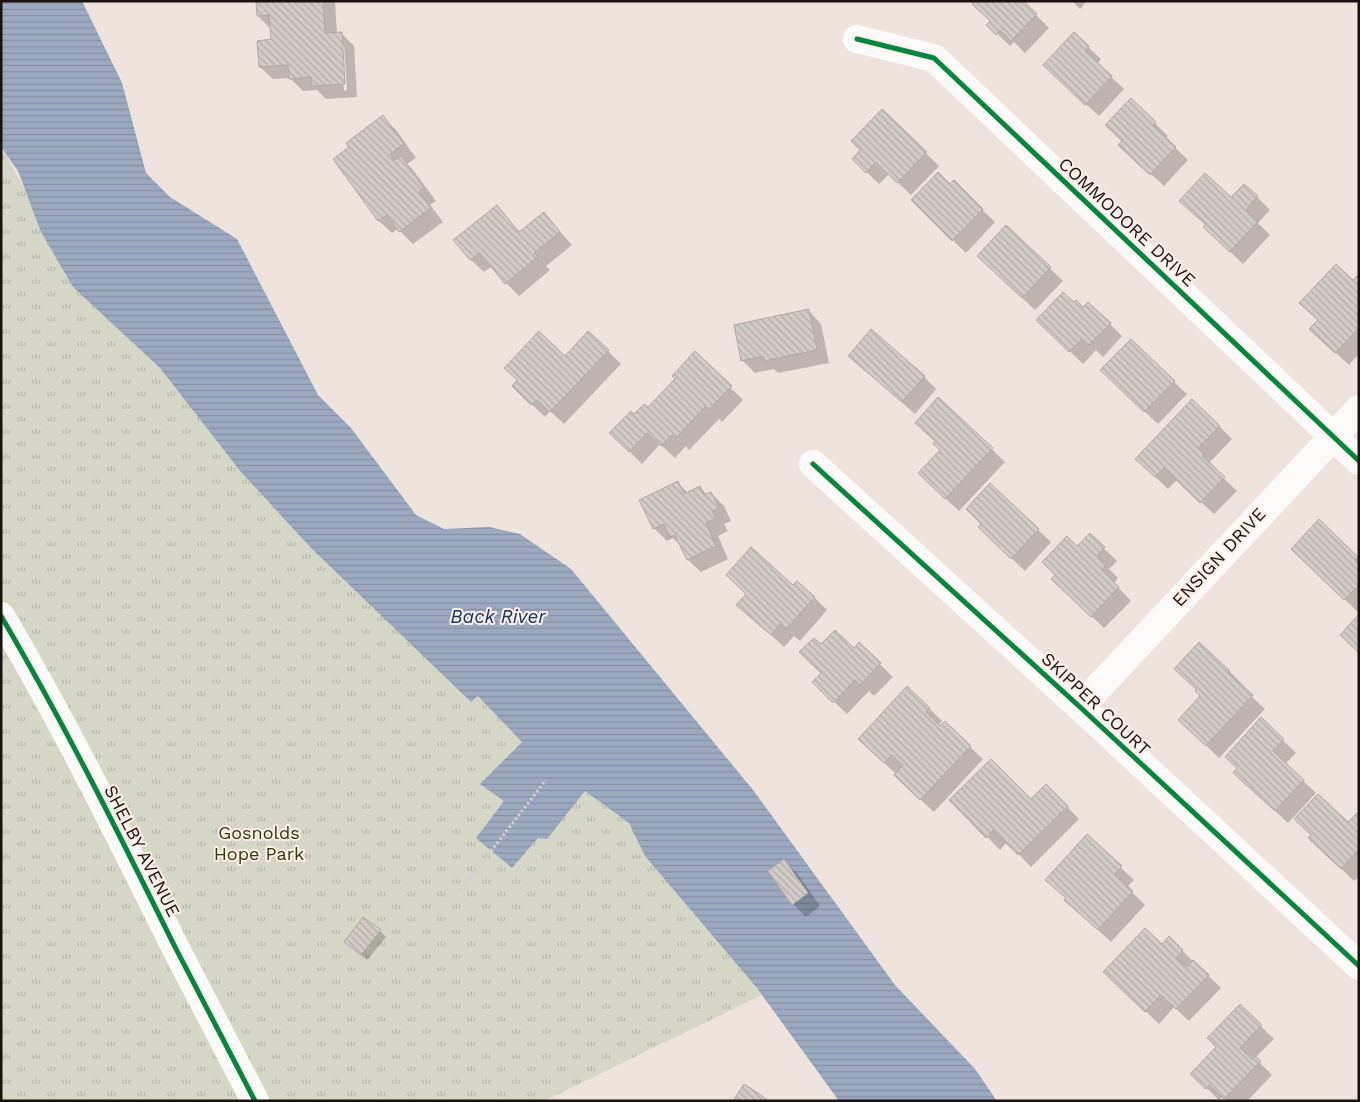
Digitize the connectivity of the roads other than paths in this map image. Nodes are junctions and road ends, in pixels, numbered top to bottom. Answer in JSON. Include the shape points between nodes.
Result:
{"nodes":[{"id":1,"x":857,"y":39,"type":"dead end"},
{"id":2,"x":1359,"y":408,"type":"edge"},
{"id":3,"x":1332,"y":436,"type":"junction"},
{"id":4,"x":1359,"y":461,"type":"edge"},
{"id":5,"x":813,"y":464,"type":"dead end"},
{"id":6,"x":1,"y":616,"type":"edge"},
{"id":7,"x":1080,"y":707,"type":"junction"},
{"id":8,"x":1359,"y":966,"type":"edge"},
{"id":9,"x":255,"y":1101,"type":"edge"}],
"edges":[{"from":1,"to":3,"type":"street","name":"COMMODORE DRIVE","via":[[934,58]]},
{"from":2,"to":3,"type":"street","name":"ENSIGN DRIVE"},
{"from":3,"to":4,"type":"street","name":"COMMODORE DRIVE"},
{"from":3,"to":7,"type":"street","name":"ENSIGN DRIVE"},
{"from":5,"to":7,"type":"street","name":"SKIPPER COURT"},
{"from":6,"to":9,"type":"street","name":"SHELBY AVENUE","via":[[113,824]]},
{"from":7,"to":8,"type":"street","name":"SKIPPER COURT"}]}
